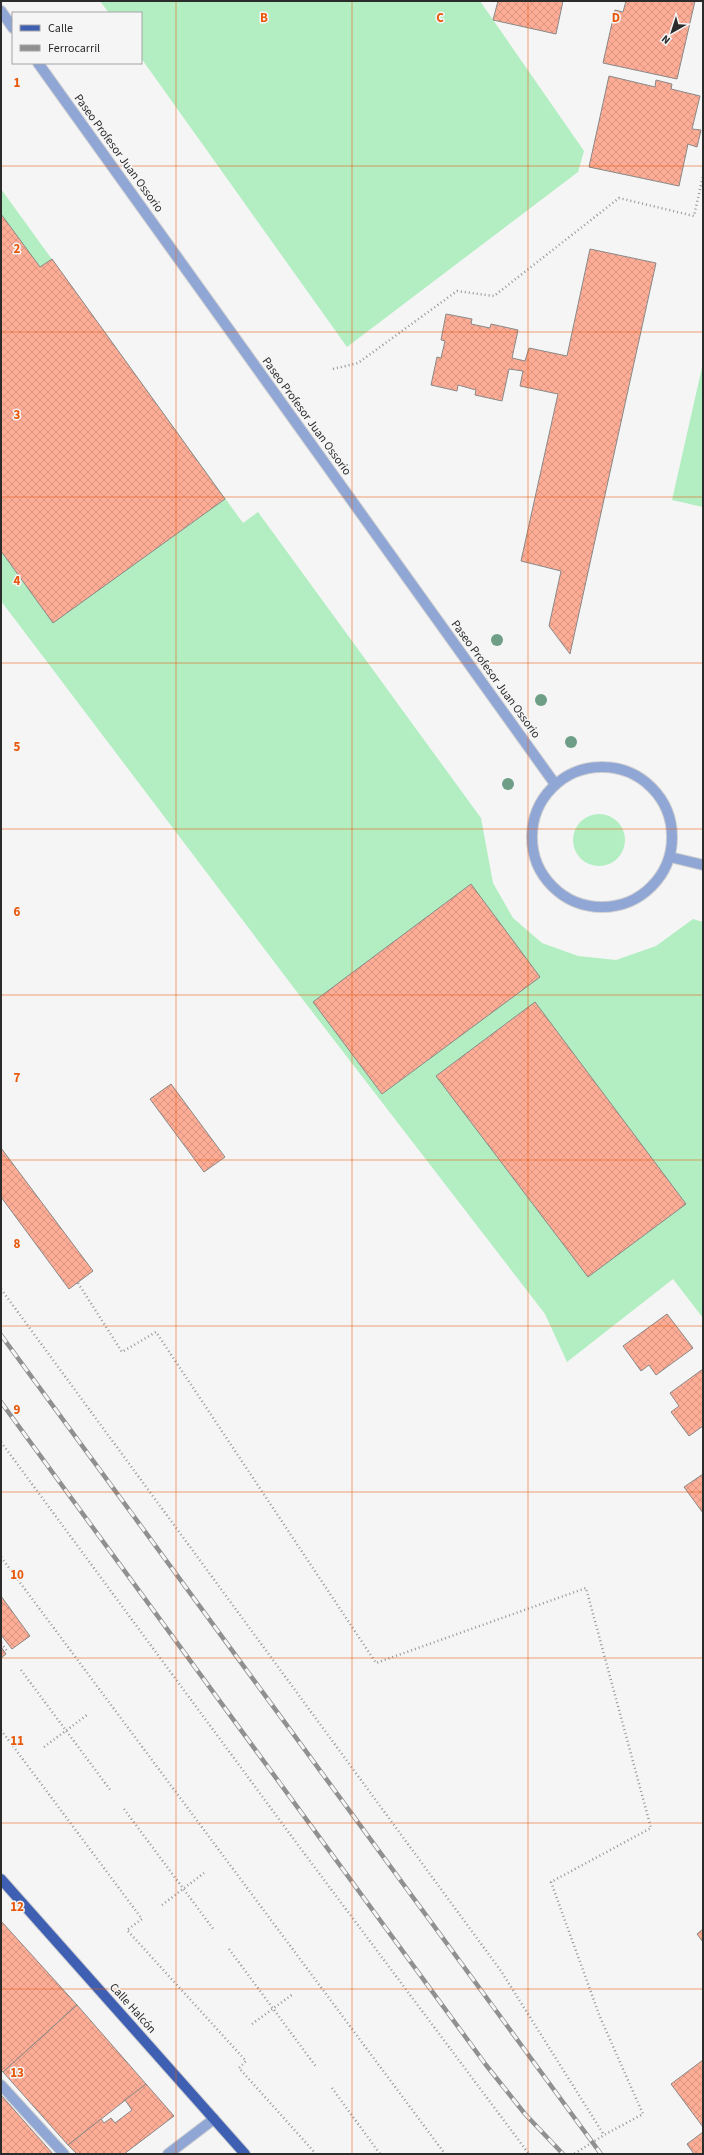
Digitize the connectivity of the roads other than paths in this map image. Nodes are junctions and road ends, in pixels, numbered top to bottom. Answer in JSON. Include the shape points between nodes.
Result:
{"nodes":[{"id":1,"x":1,"y":11,"type":"edge"},
{"id":2,"x":12,"y":27,"type":"edge"},
{"id":3,"x":39,"y":64,"type":"edge"},
{"id":4,"x":555,"y":784,"type":"junction"},
{"id":5,"x":670,"y":857,"type":"junction"},
{"id":6,"x":703,"y":865,"type":"edge"},
{"id":7,"x":1,"y":1880,"type":"edge"},
{"id":8,"x":1,"y":2085,"type":"edge"},
{"id":9,"x":214,"y":2119,"type":"junction"},
{"id":10,"x":64,"y":2154,"type":"edge"},
{"id":11,"x":168,"y":2154,"type":"edge"},
{"id":12,"x":245,"y":2154,"type":"edge"}],
"edges":[{"from":1,"to":2,"type":"street"},
{"from":3,"to":4,"type":"street","name":"Paseo Profesor Juan Ossorio"},
{"from":4,"to":5,"type":"street","via":[[575,772],[596,767],[619,769],[640,778],[657,793],[668,812],[672,835]]},
{"from":4,"to":5,"type":"street","via":[[542,801],[533,821],[531,843],[536,864],[547,883],[564,897],[584,906],[606,908],[627,904],[646,893],[661,877]]},
{"from":5,"to":6,"type":"street"},
{"from":7,"to":9,"type":"main road","name":"Calle Halcón"},
{"from":8,"to":10,"type":"street"},
{"from":9,"to":11,"type":"street"},
{"from":9,"to":12,"type":"main road","name":"Calle Halcón"}]}
